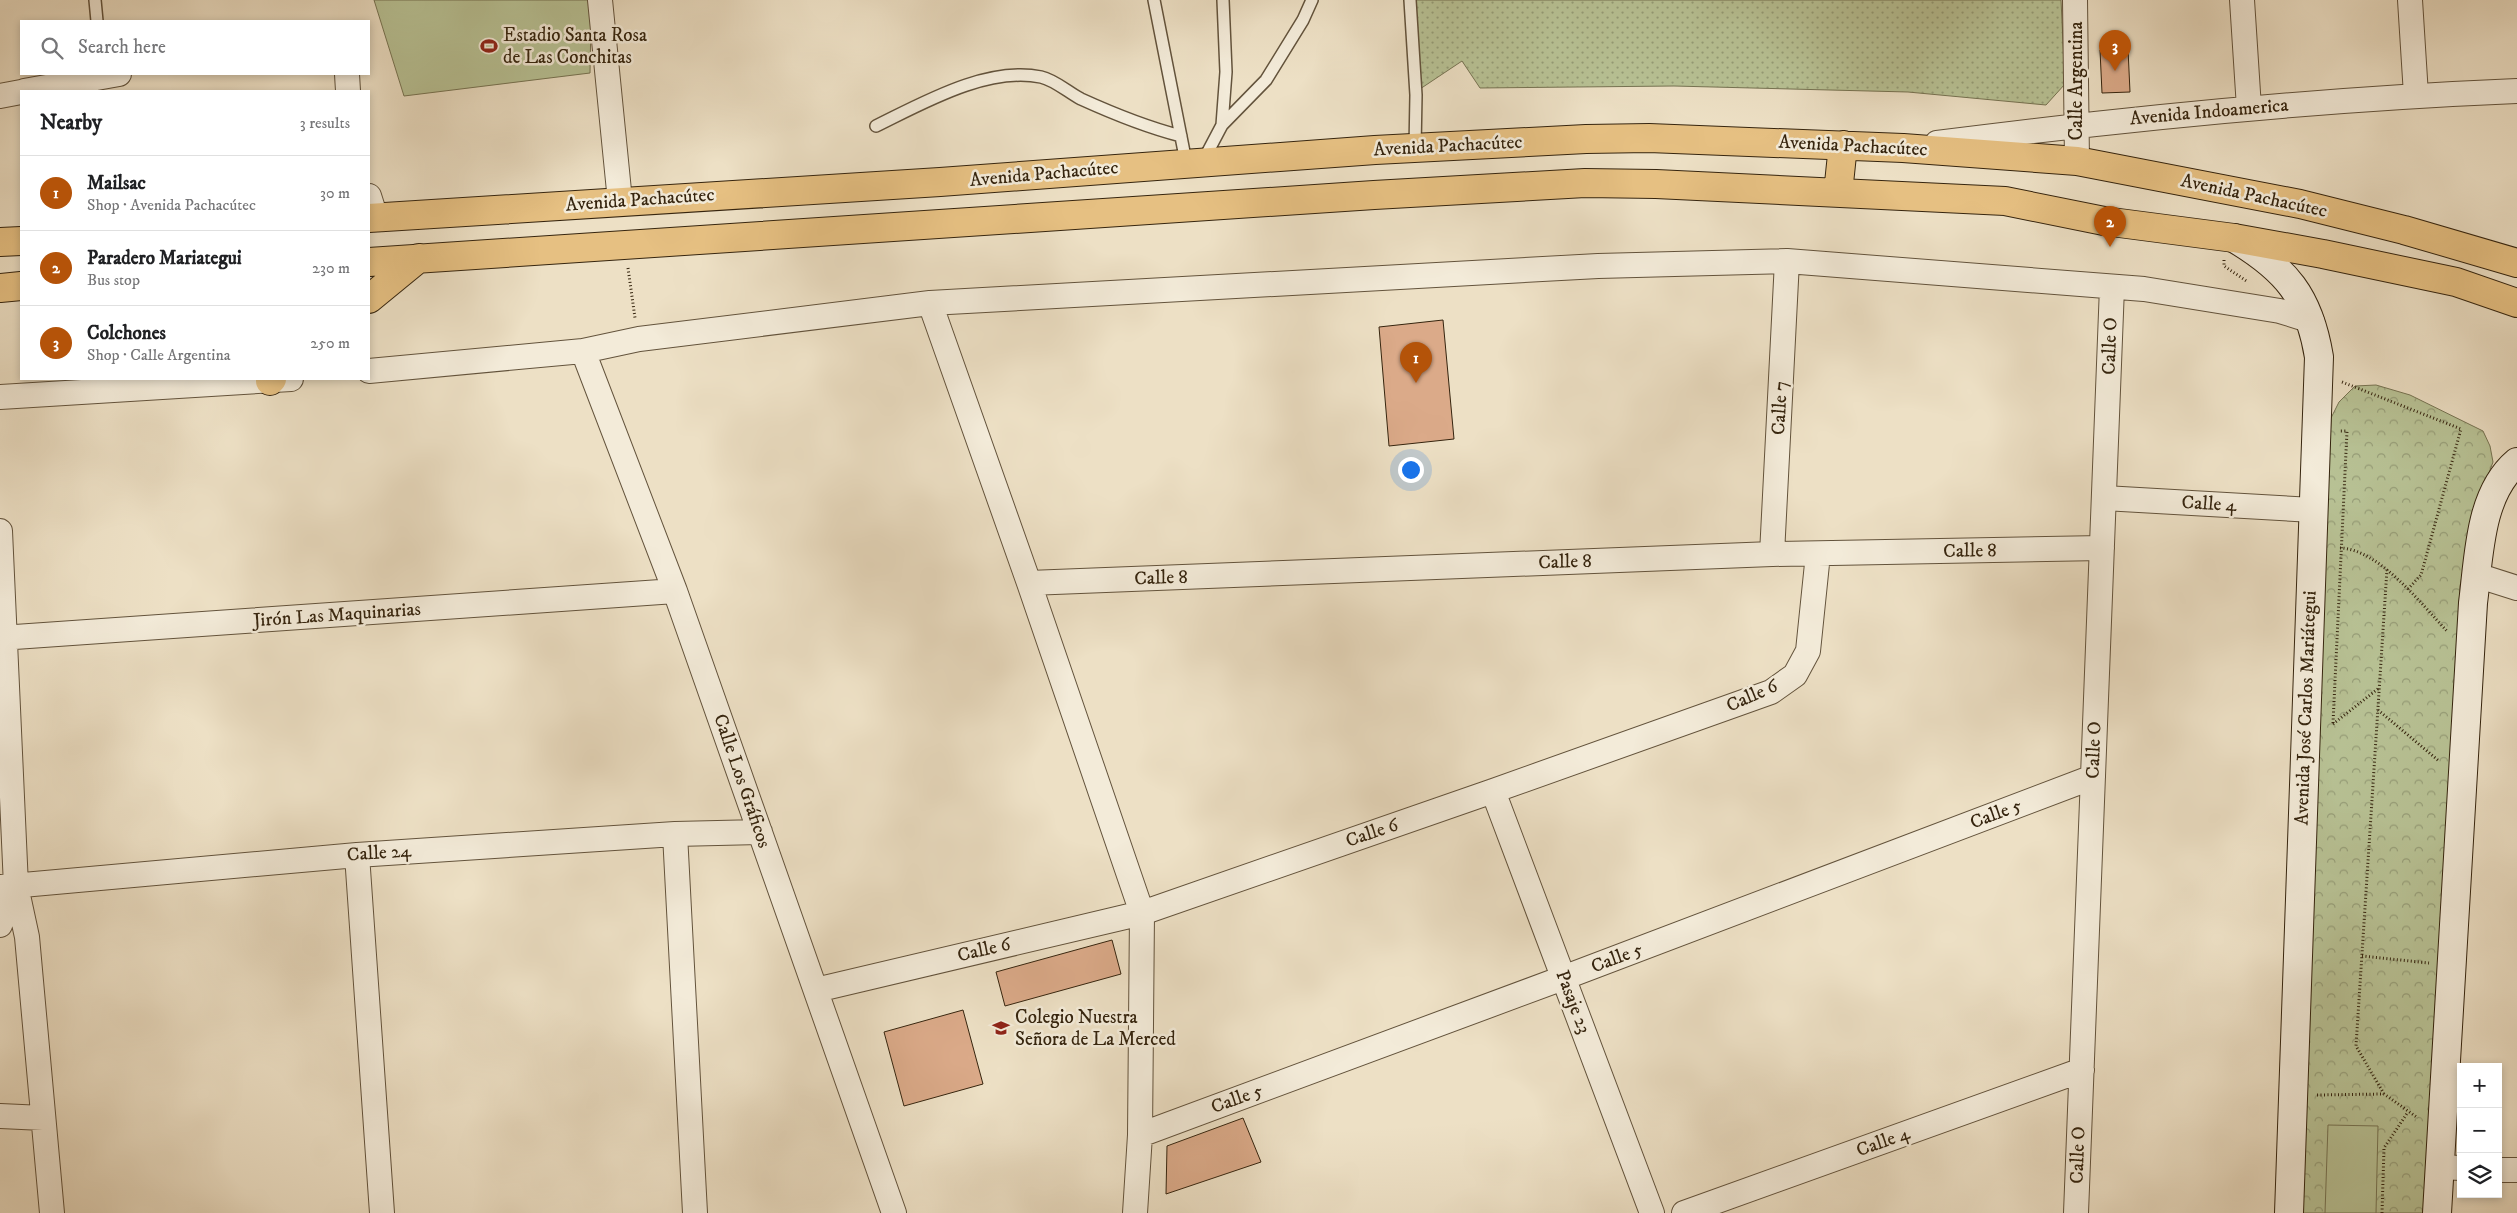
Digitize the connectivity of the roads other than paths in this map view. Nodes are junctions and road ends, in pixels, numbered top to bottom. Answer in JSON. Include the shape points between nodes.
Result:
{"nodes":[{"id":1,"x":95,"y":0,"type":"edge"},
{"id":2,"x":600,"y":0,"type":"edge"},
{"id":3,"x":1154,"y":0,"type":"edge"},
{"id":4,"x":1223,"y":0,"type":"edge"},
{"id":5,"x":1312,"y":0,"type":"edge"},
{"id":6,"x":1410,"y":0,"type":"edge"},
{"id":7,"x":2075,"y":0,"type":"edge"},
{"id":8,"x":2242,"y":0,"type":"edge"},
{"id":9,"x":2410,"y":0,"type":"edge"},
{"id":10,"x":97,"y":20,"type":"edge"},
{"id":11,"x":107,"y":75,"type":"edge"},
{"id":12,"x":347,"y":75,"type":"edge"},
{"id":13,"x":33,"y":90,"type":"edge"},
{"id":14,"x":348,"y":90,"type":"edge"},
{"id":15,"x":2517,"y":91,"type":"edge"},
{"id":16,"x":20,"y":93,"type":"edge"},
{"id":17,"x":2416,"y":95,"type":"junction"},
{"id":18,"x":0,"y":96,"type":"edge"},
{"id":19,"x":2249,"y":108,"type":"junction"},
{"id":20,"x":1222,"y":125,"type":"junction"},
{"id":21,"x":2076,"y":125,"type":"junction"},
{"id":22,"x":876,"y":126,"type":"dead end"},
{"id":23,"x":1181,"y":136,"type":"junction"},
{"id":24,"x":1843,"y":145,"type":"junction"},
{"id":25,"x":1415,"y":148,"type":"junction"},
{"id":26,"x":1903,"y":148,"type":"junction"},
{"id":27,"x":2077,"y":161,"type":"junction"},
{"id":28,"x":1195,"y":162,"type":"junction"},
{"id":29,"x":1838,"y":192,"type":"junction"},
{"id":30,"x":620,"y":201,"type":"junction"},
{"id":31,"x":371,"y":211,"type":"edge"},
{"id":32,"x":2234,"y":238,"type":"junction"},
{"id":33,"x":20,"y":241,"type":"edge"},
{"id":34,"x":0,"y":242,"type":"edge"},
{"id":35,"x":419,"y":258,"type":"junction"},
{"id":36,"x":370,"y":262,"type":"edge"},
{"id":37,"x":1787,"y":262,"type":"junction"},
{"id":38,"x":2517,"y":264,"type":"edge"},
{"id":39,"x":20,"y":286,"type":"edge"},
{"id":40,"x":0,"y":288,"type":"edge"},
{"id":41,"x":2112,"y":288,"type":"junction"},
{"id":42,"x":370,"y":298,"type":"edge"},
{"id":43,"x":930,"y":303,"type":"junction"},
{"id":44,"x":2517,"y":303,"type":"edge"},
{"id":45,"x":2312,"y":321,"type":"junction"},
{"id":46,"x":583,"y":350,"type":"junction"},
{"id":47,"x":370,"y":371,"type":"edge"},
{"id":48,"x":263,"y":380,"type":"edge"},
{"id":49,"x":0,"y":397,"type":"edge"},
{"id":50,"x":2517,"y":462,"type":"edge"},
{"id":51,"x":2104,"y":498,"type":"junction"},
{"id":52,"x":2313,"y":510,"type":"junction"},
{"id":53,"x":0,"y":531,"type":"edge"},
{"id":54,"x":2102,"y":548,"type":"junction"},
{"id":55,"x":1772,"y":554,"type":"junction"},
{"id":56,"x":1818,"y":554,"type":"junction"},
{"id":57,"x":2476,"y":575,"type":"junction"},
{"id":58,"x":1029,"y":583,"type":"junction"},
{"id":59,"x":2517,"y":588,"type":"edge"},
{"id":60,"x":675,"y":591,"type":"junction"},
{"id":61,"x":2,"y":638,"type":"edge"},
{"id":62,"x":2093,"y":777,"type":"junction"},
{"id":63,"x":1493,"y":792,"type":"junction"},
{"id":64,"x":760,"y":832,"type":"junction"},
{"id":65,"x":675,"y":834,"type":"junction"},
{"id":66,"x":357,"y":855,"type":"junction"},
{"id":67,"x":8,"y":886,"type":"edge"},
{"id":68,"x":1142,"y":913,"type":"junction"},
{"id":69,"x":0,"y":924,"type":"edge"},
{"id":70,"x":1563,"y":978,"type":"junction"},
{"id":71,"x":816,"y":990,"type":"junction"},
{"id":72,"x":2082,"y":1070,"type":"junction"},
{"id":73,"x":0,"y":1116,"type":"edge"},
{"id":74,"x":43,"y":1118,"type":"junction"},
{"id":75,"x":1140,"y":1135,"type":"junction"},
{"id":76,"x":2450,"y":1168,"type":"edge"},
{"id":77,"x":2502,"y":1170,"type":"edge"},
{"id":78,"x":2517,"y":1170,"type":"edge"},
{"id":79,"x":52,"y":1213,"type":"edge"},
{"id":80,"x":382,"y":1213,"type":"edge"},
{"id":81,"x":695,"y":1213,"type":"edge"},
{"id":82,"x":894,"y":1213,"type":"edge"},
{"id":83,"x":1135,"y":1213,"type":"edge"},
{"id":84,"x":1652,"y":1213,"type":"edge"},
{"id":85,"x":1684,"y":1213,"type":"edge"},
{"id":86,"x":2076,"y":1213,"type":"edge"},
{"id":87,"x":2289,"y":1213,"type":"edge"},
{"id":88,"x":2438,"y":1213,"type":"edge"}],
"edges":[{"from":1,"to":10,"type":"lane"},
{"from":2,"to":30,"type":"street"},
{"from":3,"to":23,"type":"lane"},
{"from":4,"to":20,"type":"lane","via":[[1226,72]]},
{"from":5,"to":20,"type":"lane","via":[[1266,80]]},
{"from":6,"to":25,"type":"lane","via":[[1416,95]]},
{"from":7,"to":21,"type":"street","name":"Calle Argentina"},
{"from":8,"to":19,"type":"street"},
{"from":9,"to":17,"type":"street"},
{"from":11,"to":13,"type":"street"},
{"from":12,"to":14,"type":"street"},
{"from":15,"to":17,"type":"street","name":"Avenida Indoamerica"},
{"from":16,"to":18,"type":"street"},
{"from":17,"to":19,"type":"street","name":"Avenida Indoamerica"},
{"from":19,"to":21,"type":"street","name":"Avenida Indoamerica"},
{"from":20,"to":28,"type":"lane"},
{"from":21,"to":26,"type":"street","name":"Avenida Indoamerica"},
{"from":21,"to":27,"type":"street","name":"Calle Argentina"},
{"from":22,"to":23,"type":"lane","via":[[939,96],[998,76],[1042,77],[1080,98],[1146,126]]},
{"from":23,"to":28,"type":"lane"},
{"from":24,"to":25,"type":"main road","name":"Avenida Pachacútec","via":[[1649,138]]},
{"from":24,"to":26,"type":"main road","name":"Avenida Pachacútec"},
{"from":24,"to":29,"type":"main road"},
{"from":25,"to":28,"type":"main road","name":"Avenida Pachacútec"},
{"from":26,"to":27,"type":"main road","name":"Avenida Pachacútec"},
{"from":27,"to":38,"type":"main road","name":"Avenida Pachacútec","via":[[2300,204],[2404,230]]},
{"from":28,"to":30,"type":"main road","name":"Avenida Pachacútec","via":[[940,182]]},
{"from":29,"to":32,"type":"main road","via":[[2005,201],[2104,222]]},
{"from":29,"to":35,"type":"main road","via":[[1585,183],[1157,208]]},
{"from":30,"to":31,"type":"main road","name":"Avenida Pachacútec"},
{"from":32,"to":44,"type":"main road","via":[[2423,274]]},
{"from":32,"to":45,"type":"street","name":"Avenida José Carlos Mariátegui","via":[[2279,270],[2295,289]]},
{"from":33,"to":34,"type":"main road"},
{"from":35,"to":36,"type":"main road"},
{"from":35,"to":42,"type":"main road"},
{"from":37,"to":41,"type":"street"},
{"from":37,"to":43,"type":"street","via":[[1598,266]]},
{"from":37,"to":55,"type":"street","name":"Calle 7"},
{"from":39,"to":40,"type":"main road"},
{"from":41,"to":45,"type":"street","via":[[2144,289],[2215,300],[2280,311]]},
{"from":41,"to":51,"type":"street","name":"Calle O"},
{"from":43,"to":46,"type":"street","via":[[638,339]]},
{"from":43,"to":58,"type":"street"},
{"from":45,"to":52,"type":"street","name":"Avenida José Carlos Mariátegui","via":[[2319,357]]},
{"from":46,"to":47,"type":"street"},
{"from":46,"to":60,"type":"street","name":"Calle Los Gráficos"},
{"from":48,"to":49,"type":"street"},
{"from":50,"to":57,"type":"street","via":[[2496,487],[2489,505]]},
{"from":51,"to":52,"type":"street","name":"Calle 4"},
{"from":51,"to":54,"type":"street","name":"Calle O"},
{"from":52,"to":87,"type":"street","name":"Avenida José Carlos Mariátegui"},
{"from":53,"to":61,"type":"street"},
{"from":54,"to":56,"type":"street","name":"Calle 8"},
{"from":54,"to":62,"type":"street","name":"Calle O"},
{"from":55,"to":56,"type":"street","name":"Calle 8"},
{"from":55,"to":58,"type":"street","name":"Calle 8"},
{"from":56,"to":63,"type":"street","name":"Calle 6","via":[[1808,651],[1795,675],[1772,692]]},
{"from":57,"to":59,"type":"street"},
{"from":57,"to":76,"type":"street","via":[[2442,1126]]},
{"from":58,"to":68,"type":"street"},
{"from":60,"to":61,"type":"street","name":"Jirón Las Maquinarias"},
{"from":60,"to":64,"type":"street","name":"Calle Los Gráficos"},
{"from":61,"to":67,"type":"street"},
{"from":62,"to":70,"type":"street","name":"Calle 5"},
{"from":62,"to":72,"type":"street","name":"Calle O"},
{"from":63,"to":68,"type":"street","name":"Calle 6"},
{"from":63,"to":70,"type":"street","name":"Pasaje 23"},
{"from":64,"to":65,"type":"street","name":"Calle 24"},
{"from":64,"to":71,"type":"street","name":"Calle Los Gráficos"},
{"from":65,"to":66,"type":"street","name":"Calle 24"},
{"from":65,"to":81,"type":"street"},
{"from":66,"to":67,"type":"street","name":"Calle 24"},
{"from":66,"to":80,"type":"street"},
{"from":67,"to":69,"type":"street"},
{"from":67,"to":74,"type":"street","via":[[27,937]]},
{"from":68,"to":71,"type":"street","name":"Calle 6"},
{"from":68,"to":75,"type":"street"},
{"from":70,"to":75,"type":"street","name":"Calle 5"},
{"from":70,"to":84,"type":"street","name":"Pasaje 23"},
{"from":71,"to":82,"type":"street","name":"Calle Los Gráficos"},
{"from":72,"to":85,"type":"street","name":"Calle 4"},
{"from":72,"to":86,"type":"street","name":"Calle O"},
{"from":73,"to":74,"type":"street"},
{"from":74,"to":79,"type":"street"},
{"from":75,"to":83,"type":"street"},
{"from":76,"to":88,"type":"street"},
{"from":77,"to":78,"type":"street"}]}
